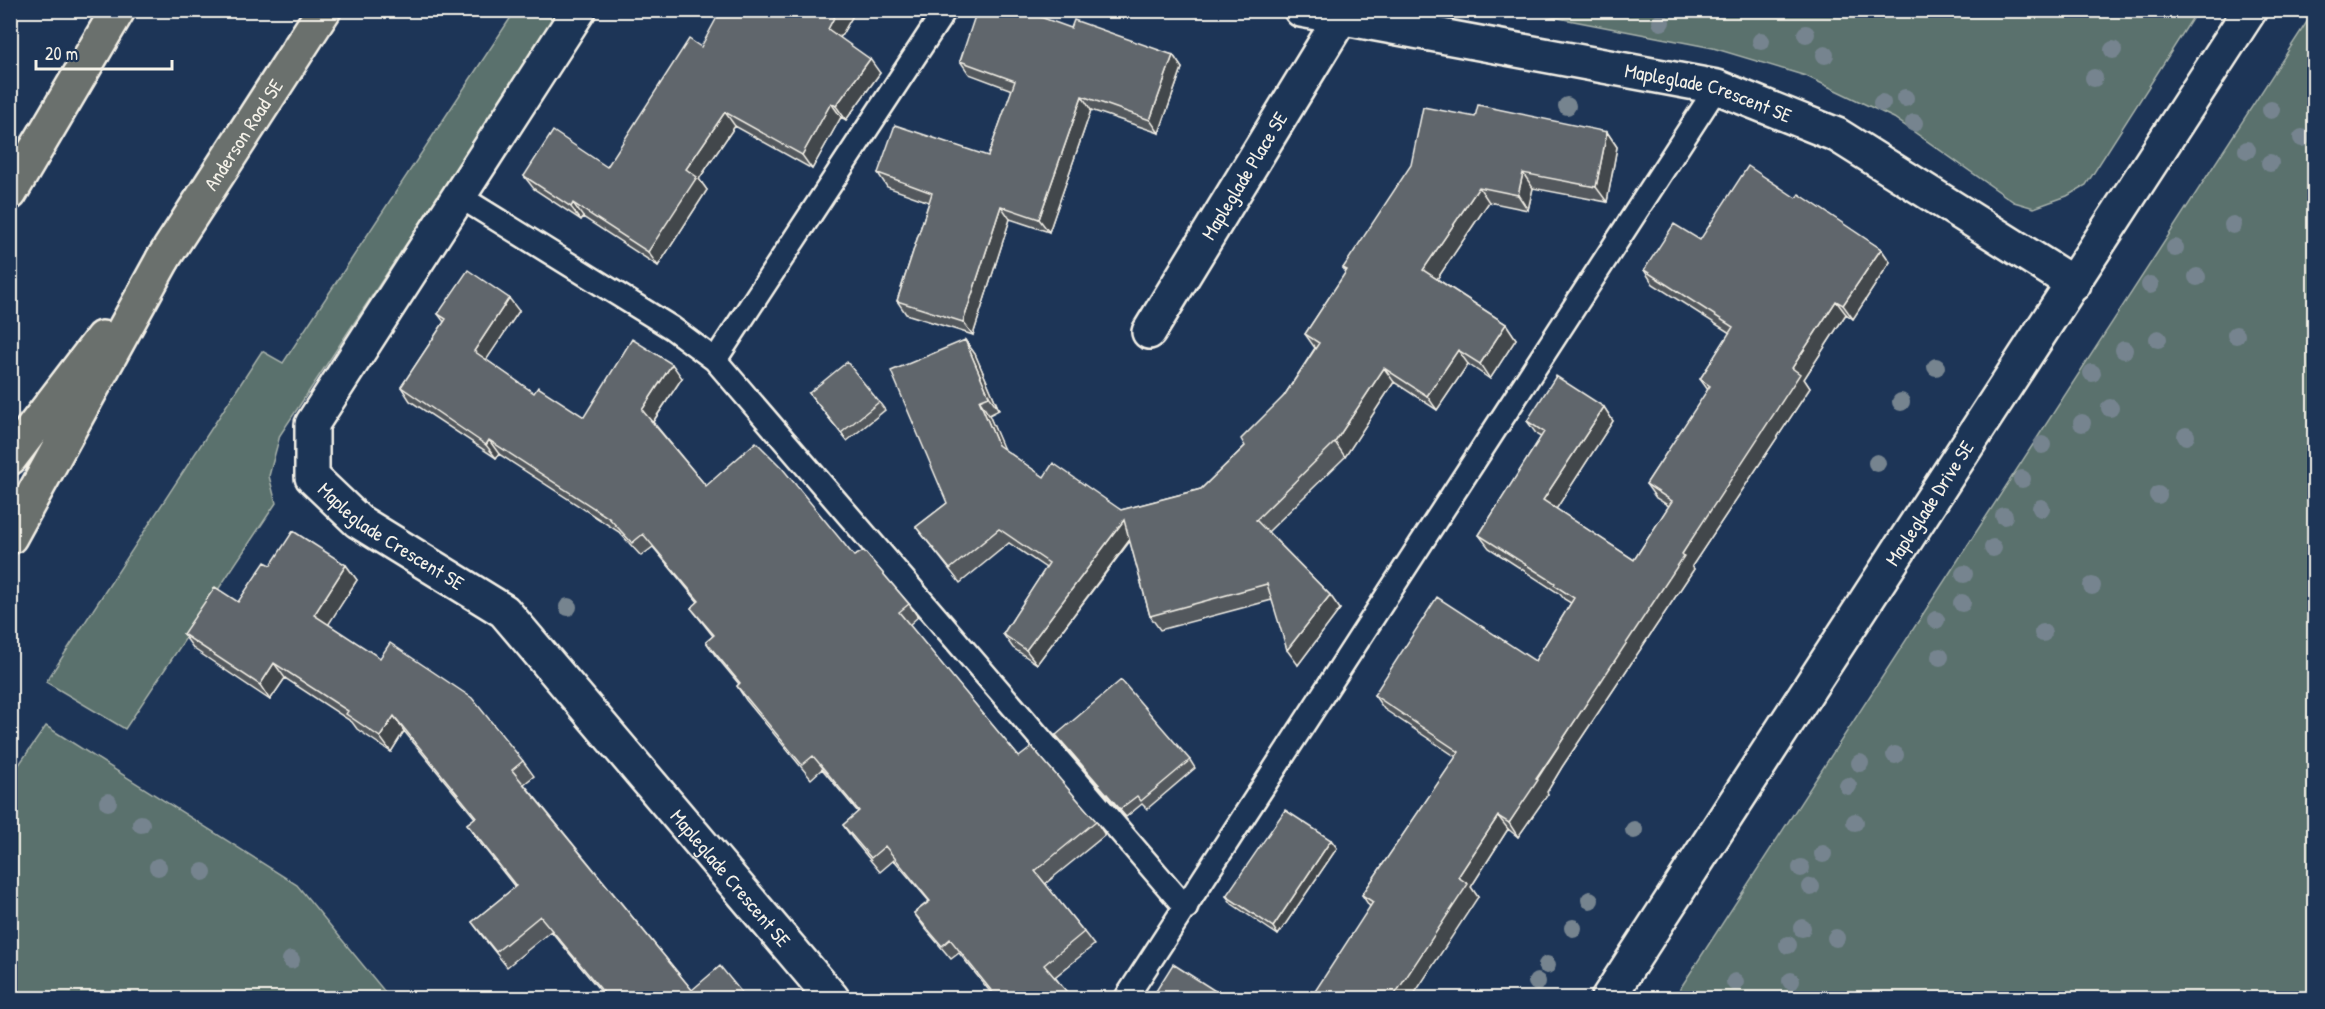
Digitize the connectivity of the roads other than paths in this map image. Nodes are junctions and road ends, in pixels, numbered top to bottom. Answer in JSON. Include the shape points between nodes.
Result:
{"nodes":[{"id":1,"x":118,"y":10,"type":"edge"},
{"id":2,"x":324,"y":10,"type":"edge"},
{"id":3,"x":579,"y":10,"type":"edge"},
{"id":4,"x":945,"y":10,"type":"edge"},
{"id":5,"x":1301,"y":10,"type":"edge"},
{"id":6,"x":2250,"y":10,"type":"edge"},
{"id":7,"x":1340,"y":19,"type":"junction"},
{"id":8,"x":1717,"y":87,"type":"junction"},
{"id":9,"x":10,"y":193,"type":"edge"},
{"id":10,"x":459,"y":196,"type":"junction"},
{"id":11,"x":163,"y":259,"type":"junction"},
{"id":12,"x":2074,"y":284,"type":"junction"},
{"id":13,"x":1149,"y":332,"type":"dead end"},
{"id":14,"x":715,"y":360,"type":"junction"},
{"id":15,"x":10,"y":458,"type":"edge"},
{"id":16,"x":10,"y":537,"type":"edge"},
{"id":17,"x":1186,"y":908,"type":"junction"},
{"id":18,"x":832,"y":999,"type":"edge"},
{"id":19,"x":1126,"y":999,"type":"edge"},
{"id":20,"x":1608,"y":999,"type":"edge"}],
"edges":[{"from":1,"to":9,"type":"main road"},
{"from":2,"to":11,"type":"main road","name":"Anderson Road SE"},
{"from":3,"to":10,"type":"street","name":"Mapleglade Crescent SE"},
{"from":4,"to":14,"type":"lane"},
{"from":5,"to":7,"type":"street","name":"Mapleglade Crescent SE"},
{"from":6,"to":12,"type":"street","name":"Mapleglade Drive SE"},
{"from":7,"to":8,"type":"street","name":"Mapleglade Crescent SE"},
{"from":7,"to":13,"type":"street","name":"Mapleglade Place SE"},
{"from":8,"to":12,"type":"street","name":"Mapleglade Crescent SE","via":[[1837,135]]},
{"from":8,"to":17,"type":"lane"},
{"from":10,"to":14,"type":"lane","via":[[672,328]]},
{"from":10,"to":18,"type":"street","name":"Mapleglade Crescent SE","via":[[312,424],[312,477],[358,520],[504,610]]},
{"from":11,"to":15,"type":"main road"},
{"from":11,"to":16,"type":"main road"},
{"from":12,"to":20,"type":"street","name":"Mapleglade Drive SE"},
{"from":14,"to":17,"type":"lane"},
{"from":17,"to":19,"type":"lane"}]}
